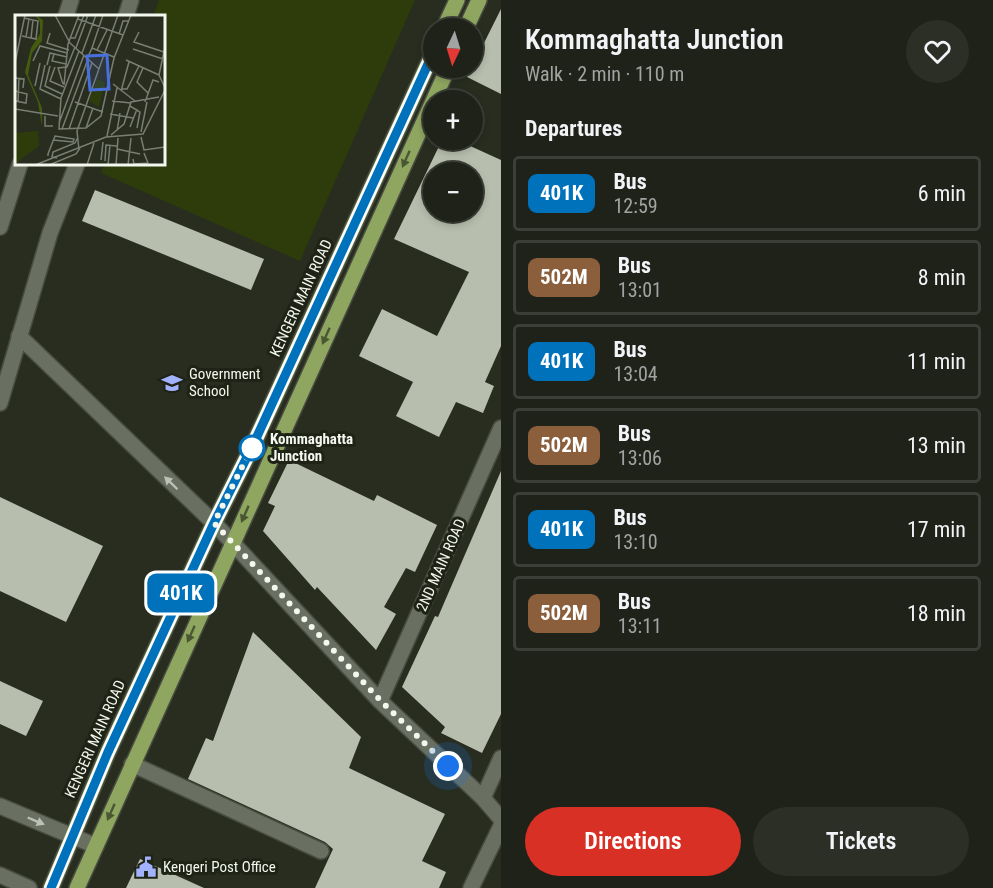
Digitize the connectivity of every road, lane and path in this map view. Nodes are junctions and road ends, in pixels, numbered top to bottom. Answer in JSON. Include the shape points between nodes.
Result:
{"nodes":[{"id":1,"x":71,"y":0,"type":"edge"},
{"id":2,"x":131,"y":0,"type":"edge"},
{"id":3,"x":457,"y":0,"type":"edge"},
{"id":4,"x":479,"y":0,"type":"edge"},
{"id":5,"x":66,"y":15,"type":"edge"},
{"id":6,"x":126,"y":15,"type":"edge"},
{"id":7,"x":449,"y":18,"type":"edge"},
{"id":8,"x":471,"y":18,"type":"edge"},
{"id":9,"x":423,"y":75,"type":"edge"},
{"id":10,"x":443,"y":78,"type":"edge"},
{"id":11,"x":20,"y":165,"type":"edge"},
{"id":12,"x":77,"y":165,"type":"edge"},
{"id":13,"x":0,"y":227,"type":"edge"},
{"id":14,"x":19,"y":336,"type":"junction"},
{"id":15,"x":0,"y":404,"type":"edge"},
{"id":16,"x":501,"y":428,"type":"edge"},
{"id":17,"x":214,"y":523,"type":"junction"},
{"id":18,"x":232,"y":543,"type":"junction"},
{"id":19,"x":381,"y":701,"type":"junction"},
{"id":20,"x":501,"y":758,"type":"edge"},
{"id":21,"x":132,"y":764,"type":"junction"},
{"id":22,"x":483,"y":798,"type":"junction"},
{"id":23,"x":0,"y":806,"type":"edge"},
{"id":24,"x":501,"y":819,"type":"edge"},
{"id":25,"x":501,"y":826,"type":"edge"},
{"id":26,"x":72,"y":837,"type":"junction"},
{"id":27,"x":96,"y":846,"type":"junction"},
{"id":28,"x":321,"y":852,"type":"dead end"},
{"id":29,"x":0,"y":875,"type":"edge"},
{"id":30,"x":29,"y":888,"type":"edge"},
{"id":31,"x":51,"y":888,"type":"edge"},
{"id":32,"x":77,"y":888,"type":"edge"},
{"id":33,"x":471,"y":888,"type":"edge"}],
"edges":[{"from":1,"to":5,"type":"street"},
{"from":2,"to":6,"type":"street"},
{"from":3,"to":7,"type":"main road"},
{"from":4,"to":8,"type":"main road"},
{"from":9,"to":17,"type":"main road","name":"KENGERI MAIN ROAD"},
{"from":10,"to":18,"type":"main road","one_way":true},
{"from":11,"to":13,"type":"street"},
{"from":12,"to":14,"type":"street","via":[[50,233]]},
{"from":14,"to":15,"type":"street"},
{"from":17,"to":14,"type":"street","one_way":true},
{"from":16,"to":19,"type":"street","name":"2ND MAIN ROAD"},
{"from":17,"to":18,"type":"street"},
{"from":17,"to":26,"type":"main road","name":"KENGERI MAIN ROAD"},
{"from":18,"to":19,"type":"street"},
{"from":18,"to":21,"type":"main road","one_way":true},
{"from":19,"to":22,"type":"street"},
{"from":20,"to":22,"type":"street"},
{"from":21,"to":27,"type":"main road","one_way":true},
{"from":21,"to":28,"type":"street"},
{"from":22,"to":24,"type":"street"},
{"from":23,"to":26,"type":"street","one_way":true},
{"from":25,"to":33,"type":"street"},
{"from":26,"to":27,"type":"street"},
{"from":26,"to":31,"type":"main road","name":"KENGERI MAIN ROAD"},
{"from":27,"to":32,"type":"main road"},
{"from":29,"to":30,"type":"street"}]}
